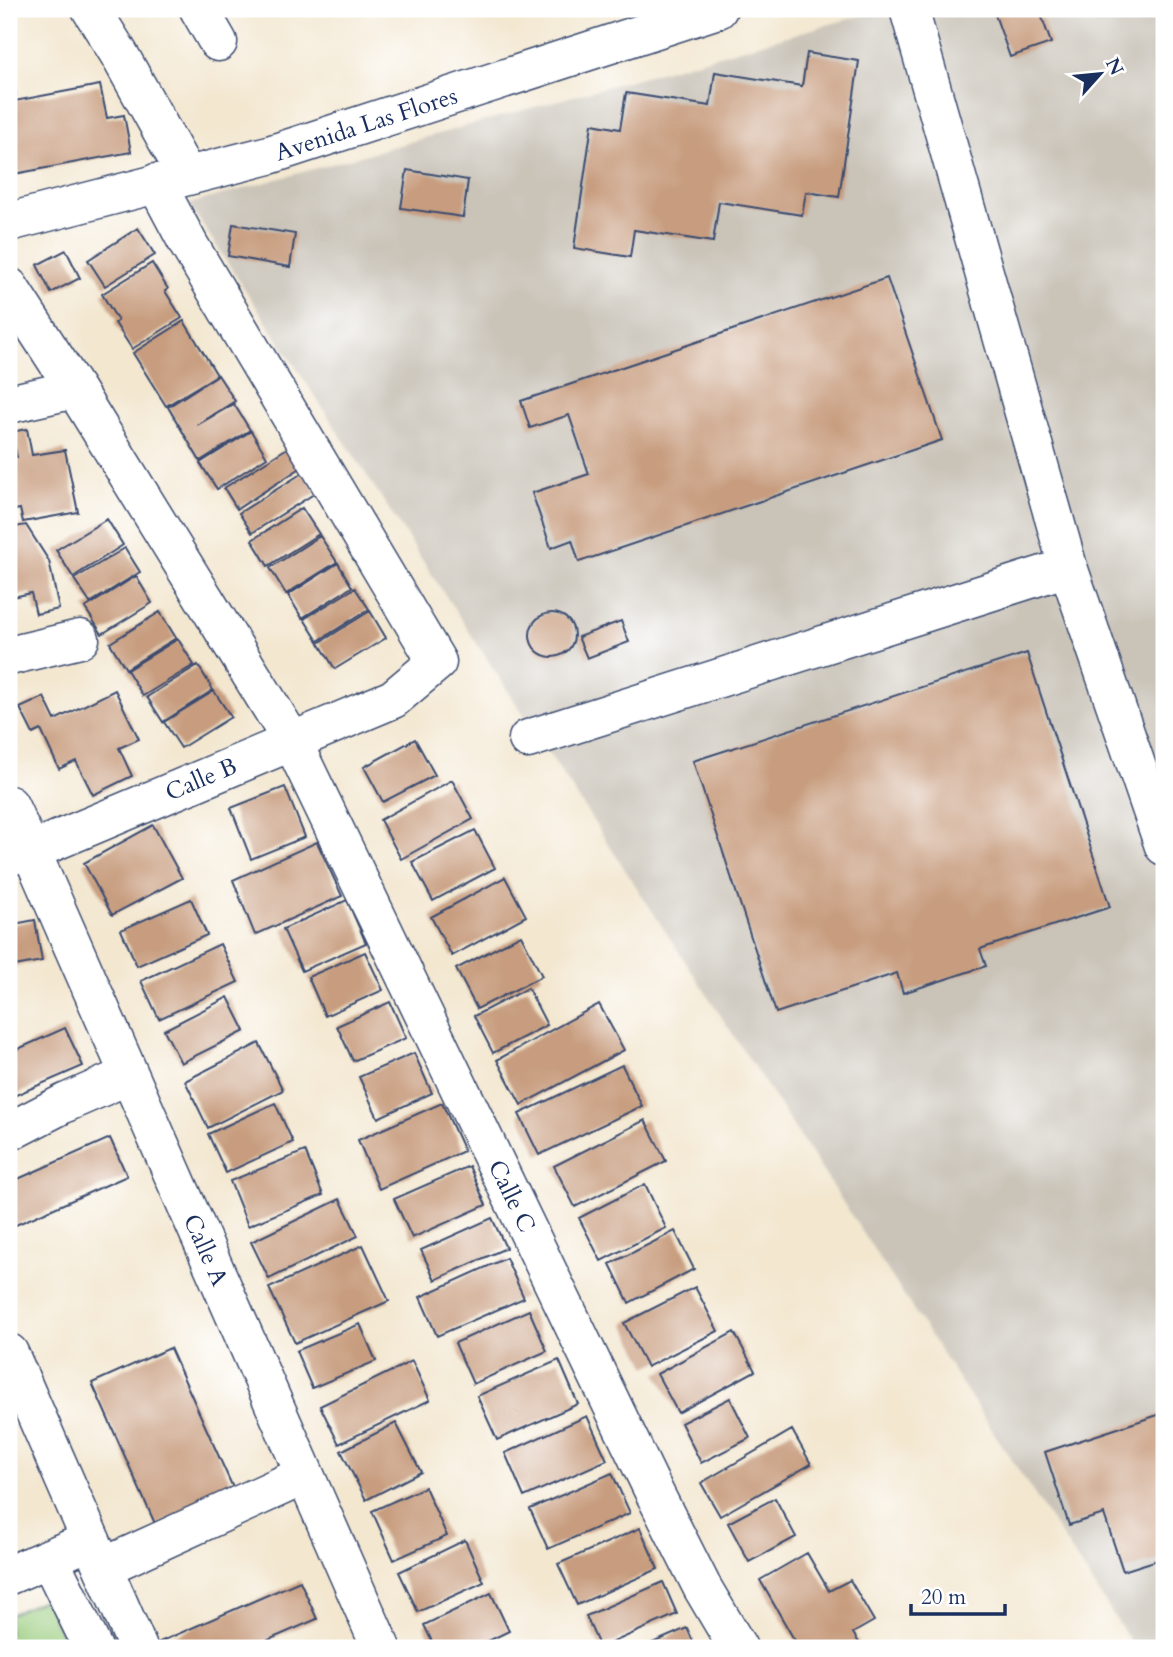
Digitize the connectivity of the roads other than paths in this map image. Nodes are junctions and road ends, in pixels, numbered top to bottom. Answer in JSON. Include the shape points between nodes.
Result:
{"nodes":[{"id":1,"x":91,"y":9,"type":"edge"},
{"id":2,"x":199,"y":9,"type":"edge"},
{"id":3,"x":718,"y":9,"type":"edge"},
{"id":4,"x":909,"y":9,"type":"edge"},
{"id":5,"x":218,"y":42,"type":"dead end"},
{"id":6,"x":171,"y":180,"type":"junction"},
{"id":7,"x":9,"y":222,"type":"edge"},
{"id":8,"x":9,"y":287,"type":"edge"},
{"id":9,"x":75,"y":389,"type":"junction"},
{"id":10,"x":9,"y":404,"type":"edge"},
{"id":11,"x":1068,"y":568,"type":"junction"},
{"id":12,"x":80,"y":639,"type":"dead end"},
{"id":13,"x":9,"y":656,"type":"edge"},
{"id":14,"x":528,"y":739,"type":"dead end"},
{"id":15,"x":292,"y":741,"type":"junction"},
{"id":16,"x":9,"y":805,"type":"edge"},
{"id":17,"x":1164,"y":846,"type":"edge"},
{"id":18,"x":20,"y":854,"type":"edge"},
{"id":19,"x":129,"y":1075,"type":"junction"},
{"id":20,"x":9,"y":1132,"type":"edge"},
{"id":21,"x":9,"y":1353,"type":"edge"},
{"id":22,"x":305,"y":1475,"type":"junction"},
{"id":23,"x":104,"y":1551,"type":"junction"},
{"id":24,"x":48,"y":1558,"type":"junction"},
{"id":25,"x":9,"y":1575,"type":"edge"},
{"id":26,"x":93,"y":1648,"type":"edge"},
{"id":27,"x":138,"y":1648,"type":"edge"},
{"id":28,"x":381,"y":1648,"type":"edge"},
{"id":29,"x":738,"y":1648,"type":"edge"}],
"edges":[{"from":1,"to":6,"type":"street","via":[[119,54]]},
{"from":2,"to":5,"type":"street"},
{"from":3,"to":6,"type":"street","name":"Avenida Las Flores","via":[[268,155]]},
{"from":4,"to":11,"type":"street"},
{"from":6,"to":7,"type":"street","name":"Avenida Las Flores"},
{"from":6,"to":15,"type":"street","name":"Calle B","via":[[188,245],[437,662],[393,699]]},
{"from":8,"to":9,"type":"street","name":"Calle C"},
{"from":9,"to":10,"type":"street"},
{"from":9,"to":15,"type":"street","name":"Calle C"},
{"from":11,"to":14,"type":"street"},
{"from":11,"to":17,"type":"street"},
{"from":12,"to":13,"type":"street"},
{"from":15,"to":18,"type":"street","name":"Calle B"},
{"from":15,"to":29,"type":"street","name":"Calle C","via":[[655,1494]]},
{"from":16,"to":18,"type":"street","name":"Calle A"},
{"from":18,"to":19,"type":"street","name":"Calle A"},
{"from":19,"to":20,"type":"street"},
{"from":19,"to":22,"type":"street","name":"Calle A"},
{"from":21,"to":23,"type":"street"},
{"from":22,"to":23,"type":"street"},
{"from":22,"to":28,"type":"street","name":"Calle A"},
{"from":23,"to":24,"type":"street"},
{"from":23,"to":27,"type":"street"},
{"from":24,"to":25,"type":"street"},
{"from":24,"to":26,"type":"street"}]}
